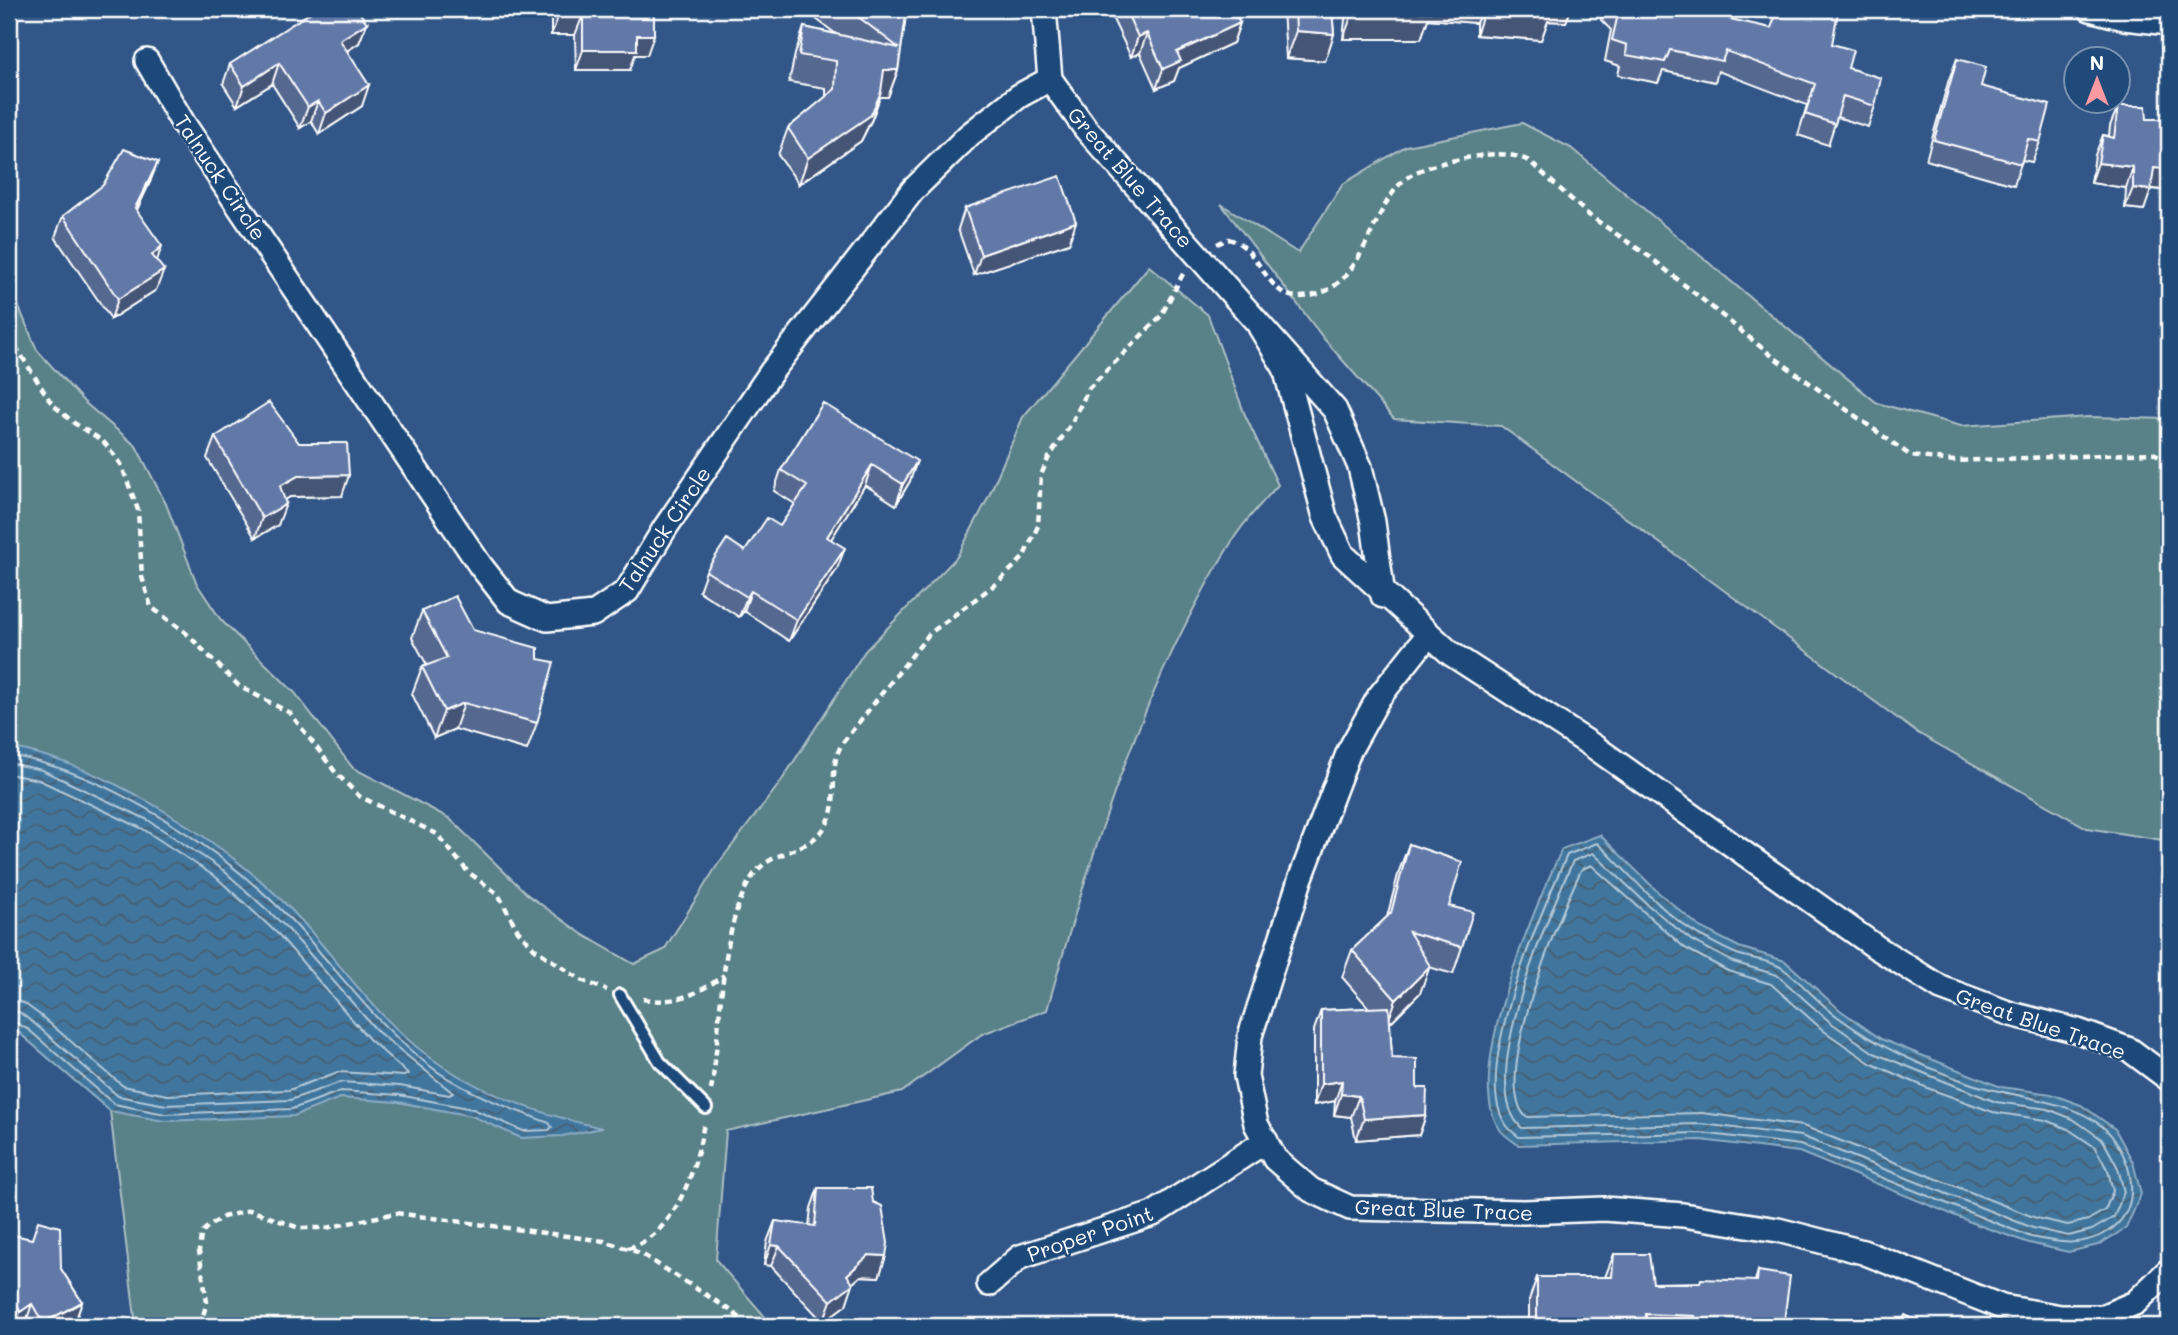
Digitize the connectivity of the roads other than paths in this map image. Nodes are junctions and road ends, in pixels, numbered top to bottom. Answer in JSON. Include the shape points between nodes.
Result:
{"nodes":[{"id":1,"x":1044,"y":9,"type":"edge"},
{"id":2,"x":2090,"y":9,"type":"edge"},
{"id":3,"x":2169,"y":23,"type":"edge"},
{"id":4,"x":147,"y":61,"type":"dead end"},
{"id":5,"x":1050,"y":79,"type":"junction"},
{"id":6,"x":1260,"y":327,"type":"junction"},
{"id":7,"x":1383,"y":596,"type":"junction"},
{"id":8,"x":1429,"y":634,"type":"junction"},
{"id":9,"x":620,"y":995,"type":"road end"},
{"id":10,"x":2169,"y":1079,"type":"edge"},
{"id":11,"x":706,"y":1108,"type":"road end"},
{"id":12,"x":1265,"y":1141,"type":"junction"},
{"id":13,"x":2169,"y":1270,"type":"edge"},
{"id":14,"x":989,"y":1284,"type":"dead end"},
{"id":15,"x":2103,"y":1322,"type":"edge"}],
"edges":[{"from":1,"to":5,"type":"street"},
{"from":2,"to":3,"type":"street"},
{"from":4,"to":5,"type":"street","name":"Talnuck Circle","via":[[183,123],[480,565],[509,602],[547,620],[593,614],[627,591],[772,371],[905,199],[969,135],[1019,96]]},
{"from":5,"to":6,"type":"street","name":"Great Blue Trace","via":[[1086,130]]},
{"from":6,"to":7,"type":"street","name":"Great Blue Trace","via":[[1285,369],[1329,527],[1343,555]]},
{"from":6,"to":7,"type":"street","name":"Great Blue Trace","via":[[1335,410],[1360,467]]},
{"from":7,"to":8,"type":"street","name":"Great Blue Trace"},
{"from":8,"to":10,"type":"street","name":"Great Blue Trace","via":[[1450,653],[1593,746],[1941,988],[2130,1050]]},
{"from":8,"to":12,"type":"street","name":"Great Blue Trace","via":[[1379,697],[1349,751],[1300,880],[1250,1036],[1246,1076],[1256,1124]]},
{"from":9,"to":11,"type":"lane","via":[[660,1062]]},
{"from":12,"to":14,"type":"street","name":"Proper Point","via":[[1153,1214],[1020,1257]]},
{"from":12,"to":15,"type":"street","name":"Great Blue Trace","via":[[1275,1159],[1311,1190],[1350,1208],[1604,1209],[1683,1215],[1779,1230],[1863,1252],[2002,1307]]},
{"from":13,"to":15,"type":"street","name":"Great Blue Trace","via":[[2135,1303]]}]}
